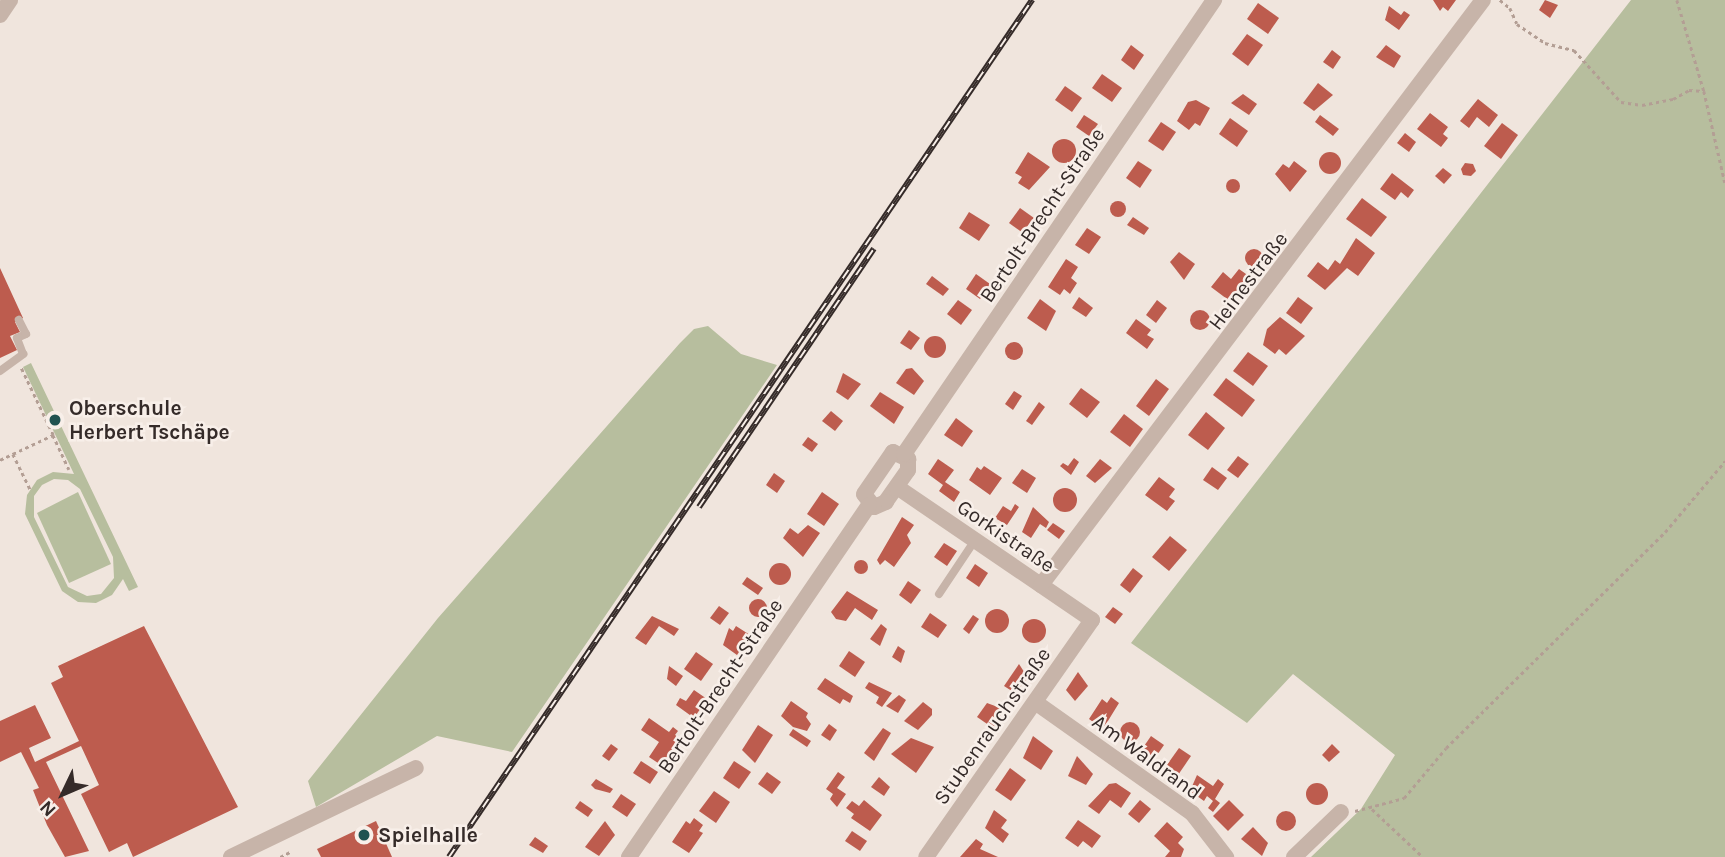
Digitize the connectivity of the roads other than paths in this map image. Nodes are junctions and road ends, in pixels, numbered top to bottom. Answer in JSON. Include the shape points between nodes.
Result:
{"nodes":[{"id":1,"x":10,"y":0,"type":"edge"},
{"id":2,"x":1214,"y":0,"type":"edge"},
{"id":3,"x":1483,"y":0,"type":"edge"},
{"id":4,"x":0,"y":15,"type":"edge"},
{"id":5,"x":19,"y":320,"type":"dead end"},
{"id":6,"x":0,"y":371,"type":"edge"},
{"id":7,"x":904,"y":454,"type":"junction"},
{"id":8,"x":897,"y":487,"type":"junction"},
{"id":9,"x":869,"y":505,"type":"junction"},
{"id":10,"x":975,"y":540,"type":"junction"},
{"id":11,"x":1041,"y":585,"type":"junction"},
{"id":12,"x":939,"y":594,"type":"dead end"},
{"id":13,"x":1092,"y":620,"type":"joint"},
{"id":14,"x":1035,"y":702,"type":"junction"},
{"id":15,"x":416,"y":768,"type":"dead end"},
{"id":16,"x":1341,"y":812,"type":"road end"},
{"id":17,"x":231,"y":857,"type":"edge"},
{"id":18,"x":629,"y":857,"type":"edge"},
{"id":19,"x":926,"y":857,"type":"edge"},
{"id":20,"x":1226,"y":857,"type":"edge"},
{"id":21,"x":1294,"y":857,"type":"edge"}],
"edges":[{"from":1,"to":4,"type":"street"},
{"from":2,"to":7,"type":"street","name":"Bertolt-Brecht-Straße"},
{"from":3,"to":11,"type":"street","name":"Heinestraße"},
{"from":5,"to":6,"type":"lane","via":[[26,334],[17,338],[23,354]]},
{"from":7,"to":8,"type":"street","name":"Bertolt-Brecht-Straße","via":[[910,466]]},
{"from":7,"to":9,"type":"street","name":"Bertolt-Brecht-Straße","via":[[887,456],[866,488]]},
{"from":8,"to":9,"type":"street","name":"Bertolt-Brecht-Straße","via":[[881,506]]},
{"from":8,"to":10,"type":"street","name":"Gorkistraße"},
{"from":9,"to":18,"type":"street","name":"Bertolt-Brecht-Straße"},
{"from":10,"to":11,"type":"street","name":"Gorkistraße"},
{"from":10,"to":12,"type":"lane"},
{"from":11,"to":13,"type":"street","name":"Gorkistraße"},
{"from":13,"to":14,"type":"street","name":"Stubenrauchstraße"},
{"from":14,"to":19,"type":"street","name":"Stubenrauchstraße"},
{"from":14,"to":20,"type":"street","name":"Am Waldrand","via":[[1192,813]]},
{"from":15,"to":17,"type":"street"},
{"from":16,"to":21,"type":"street"}]}
